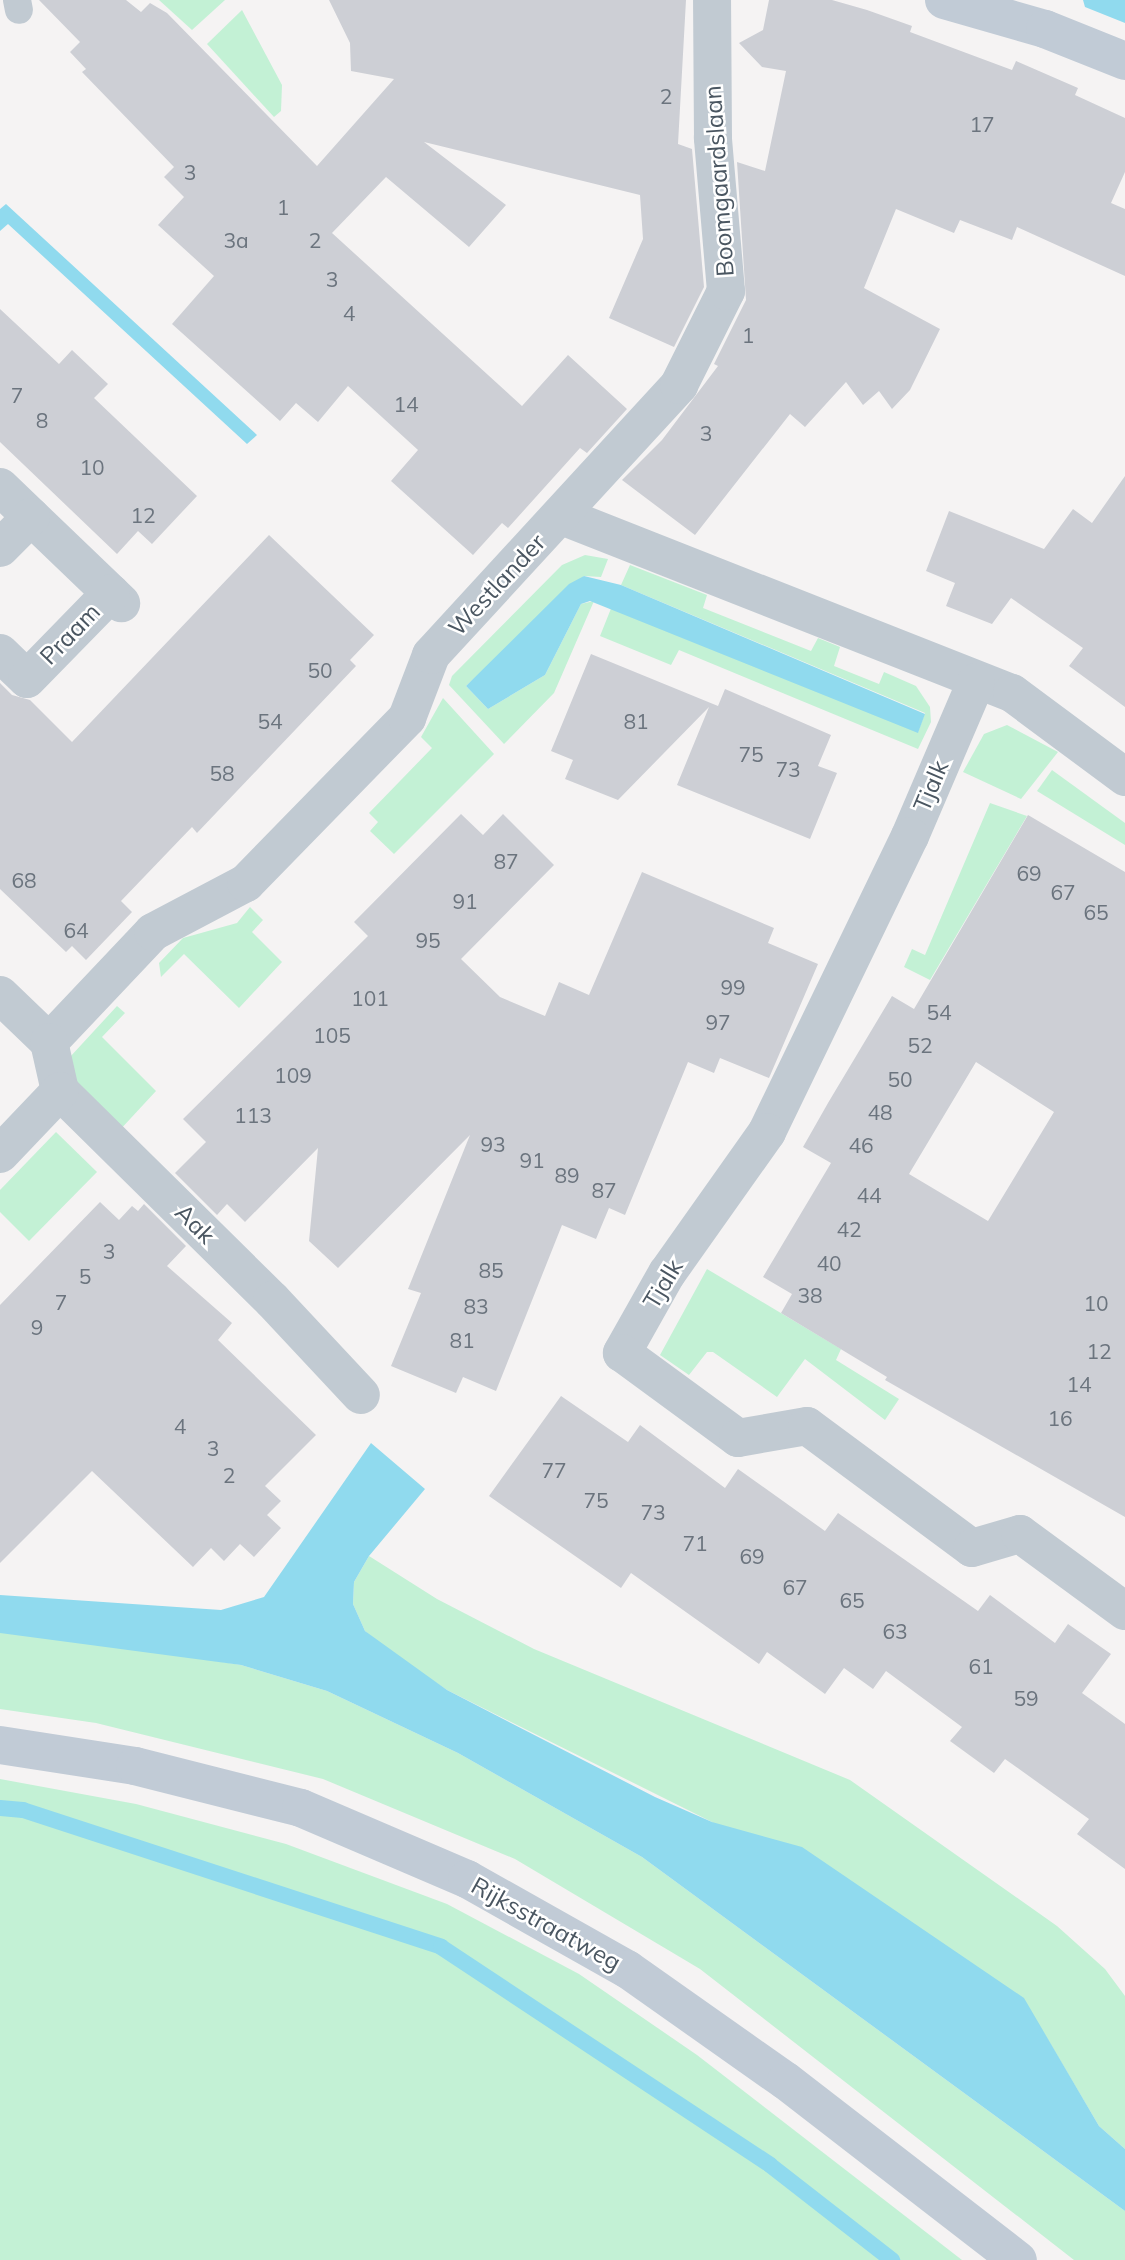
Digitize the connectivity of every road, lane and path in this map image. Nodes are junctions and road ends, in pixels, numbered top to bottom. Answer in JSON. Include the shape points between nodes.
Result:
{"nodes":[{"id":1,"x":712,"y":0,"type":"edge"},
{"id":2,"x":944,"y":0,"type":"edge"},
{"id":3,"x":1051,"y":14,"type":"edge"},
{"id":4,"x":1125,"y":61,"type":"edge"},
{"id":5,"x":0,"y":487,"type":"edge"},
{"id":6,"x":562,"y":516,"type":"junction"},
{"id":7,"x":31,"y":517,"type":"junction"},
{"id":8,"x":0,"y":548,"type":"edge"},
{"id":9,"x":0,"y":653,"type":"edge"},
{"id":10,"x":976,"y":681,"type":"junction"},
{"id":11,"x":1125,"y":776,"type":"edge"},
{"id":12,"x":0,"y":996,"type":"edge"},
{"id":13,"x":49,"y":1042,"type":"junction"},
{"id":14,"x":60,"y":1091,"type":"junction"},
{"id":15,"x":0,"y":1154,"type":"edge"},
{"id":16,"x":361,"y":1395,"type":"dead end"},
{"id":17,"x":1125,"y":1611,"type":"edge"},
{"id":18,"x":0,"y":1745,"type":"edge"},
{"id":19,"x":1018,"y":2260,"type":"edge"}],
"edges":[{"from":1,"to":6,"type":"street","name":"Boomgaardslaan","via":[[713,138],[726,291],[679,385]]},
{"from":2,"to":3,"type":"main road"},
{"from":3,"to":4,"type":"main road"},
{"from":5,"to":7,"type":"street","name":"Praam"},
{"from":6,"to":10,"type":"street","name":"Westlander"},
{"from":6,"to":13,"type":"street","name":"Westlander","via":[[431,655],[407,718],[331,797],[246,883],[153,932]]},
{"from":7,"to":8,"type":"street"},
{"from":7,"to":9,"type":"street","name":"Praam","via":[[116,598],[27,679]]},
{"from":10,"to":11,"type":"street","name":"Westlander","via":[[1012,693]]},
{"from":10,"to":17,"type":"street","name":"Tjalk","via":[[910,836],[767,1132],[667,1273],[622,1353],[738,1438],[807,1426],[972,1548],[1020,1534]]},
{"from":12,"to":13,"type":"street"},
{"from":13,"to":14,"type":"street"},
{"from":14,"to":15,"type":"street"},
{"from":14,"to":16,"type":"street","name":"Aak","via":[[272,1300]]},
{"from":18,"to":19,"type":"main road","name":"Rijksstraatweg","via":[[135,1766],[301,1808],[467,1879],[627,1969],[786,2081]]}]}
